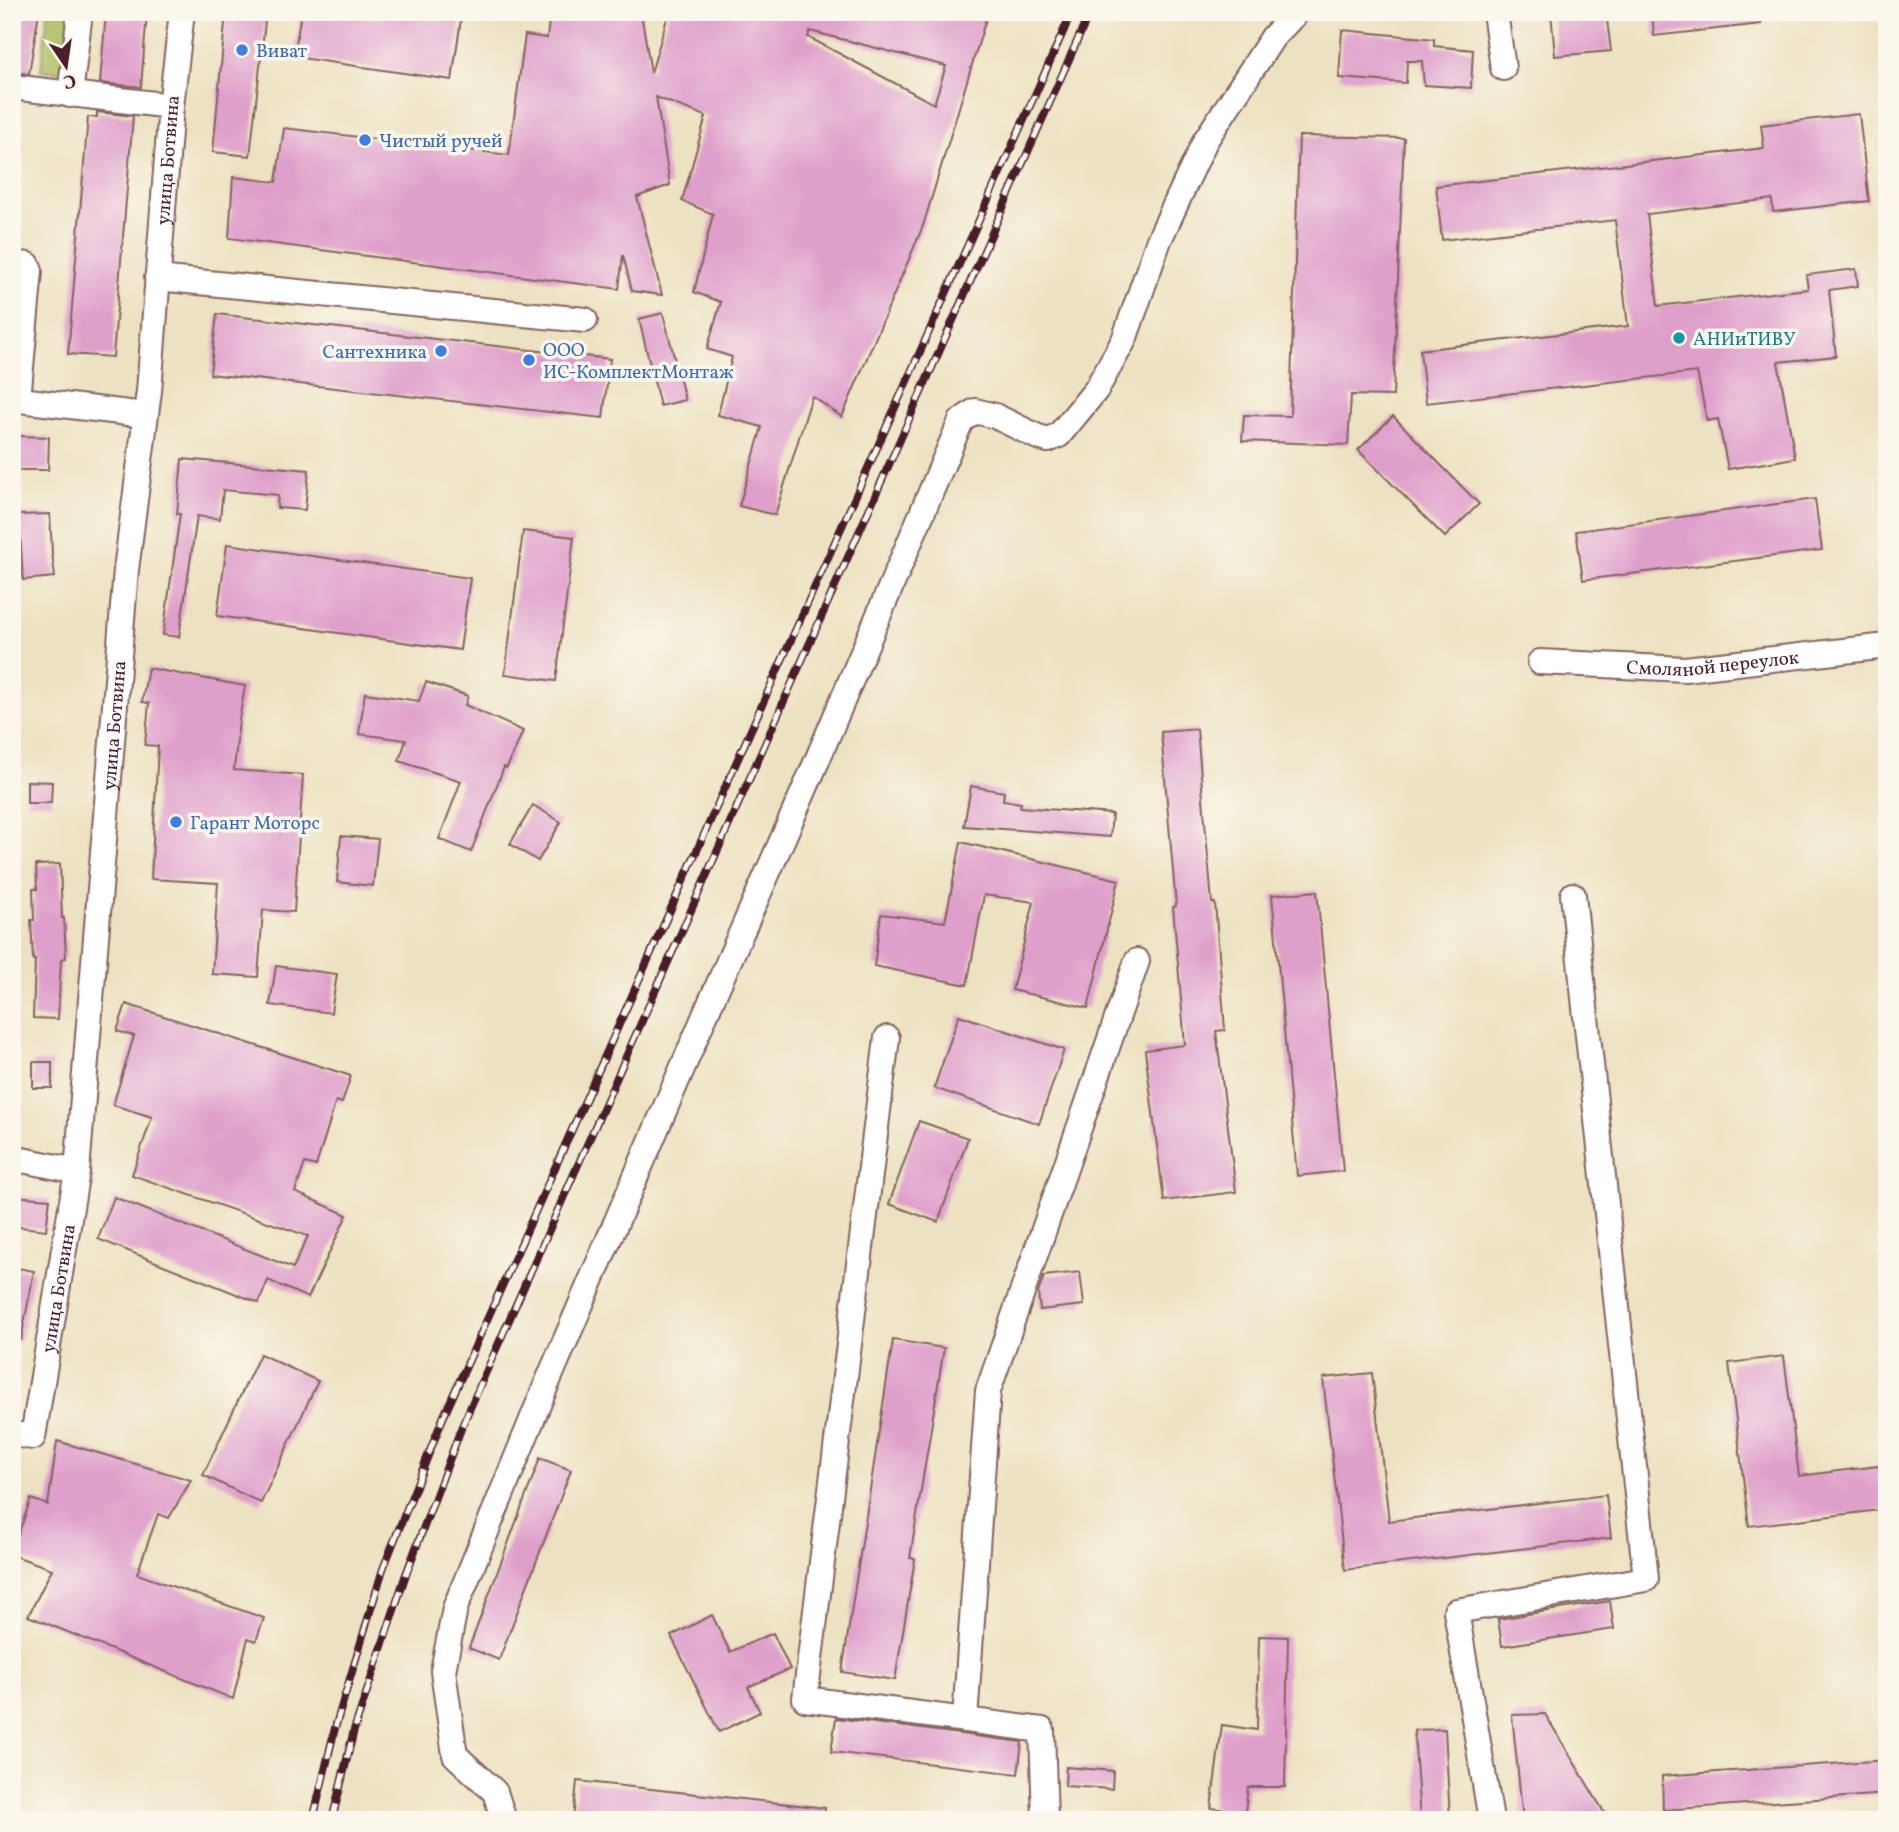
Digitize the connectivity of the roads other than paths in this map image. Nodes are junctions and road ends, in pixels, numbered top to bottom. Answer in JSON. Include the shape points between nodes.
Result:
{"nodes":[{"id":1,"x":80,"y":12,"type":"edge"},
{"id":2,"x":183,"y":12,"type":"edge"},
{"id":3,"x":1297,"y":12,"type":"edge"},
{"id":4,"x":1495,"y":12,"type":"edge"},
{"id":5,"x":1503,"y":68,"type":"dead end"},
{"id":6,"x":12,"y":88,"type":"edge"},
{"id":7,"x":70,"y":95,"type":"junction"},
{"id":8,"x":171,"y":106,"type":"junction"},
{"id":9,"x":12,"y":263,"type":"edge"},
{"id":10,"x":157,"y":278,"type":"junction"},
{"id":11,"x":585,"y":320,"type":"dead end"},
{"id":12,"x":15,"y":399,"type":"edge"},
{"id":13,"x":145,"y":415,"type":"junction"},
{"id":14,"x":1887,"y":646,"type":"edge"},
{"id":15,"x":1540,"y":662,"type":"dead end"},
{"id":16,"x":1573,"y":895,"type":"dead end"},
{"id":17,"x":1137,"y":961,"type":"dead end"},
{"id":18,"x":887,"y":1038,"type":"dead end"},
{"id":19,"x":12,"y":1158,"type":"edge"},
{"id":20,"x":77,"y":1171,"type":"junction"},
{"id":21,"x":23,"y":1436,"type":"edge"},
{"id":22,"x":965,"y":1720,"type":"junction"},
{"id":23,"x":503,"y":1820,"type":"edge"},
{"id":24,"x":1045,"y":1820,"type":"edge"},
{"id":25,"x":1491,"y":1820,"type":"edge"}],
"edges":[{"from":1,"to":7,"type":"street"},
{"from":2,"to":8,"type":"street","name":"улица Ботвина"},
{"from":3,"to":23,"type":"street","via":[[1273,37],[1205,141],[1159,240],[1124,340],[1096,390],[1059,435],[1048,440],[975,411],[961,421],[455,1608],[443,1671],[455,1755],[495,1792]]},
{"from":4,"to":5,"type":"street"},
{"from":6,"to":7,"type":"street"},
{"from":7,"to":8,"type":"street"},
{"from":8,"to":10,"type":"street","name":"улица Ботвина"},
{"from":9,"to":12,"type":"street","via":[[28,265],[30,271]]},
{"from":10,"to":11,"type":"street"},
{"from":10,"to":13,"type":"street","name":"улица Ботвина"},
{"from":12,"to":13,"type":"street"},
{"from":13,"to":20,"type":"street","name":"улица Ботвина","via":[[126,570]]},
{"from":14,"to":15,"type":"street","name":"Смоляной переулок","via":[[1685,669]]},
{"from":16,"to":25,"type":"street","via":[[1646,1579],[1456,1611]]},
{"from":17,"to":22,"type":"street","via":[[988,1391]]},
{"from":18,"to":22,"type":"street","via":[[805,1699]]},
{"from":19,"to":20,"type":"street"},
{"from":20,"to":21,"type":"street","name":"улица Ботвина"},
{"from":22,"to":24,"type":"street","via":[[1042,1730]]}]}
